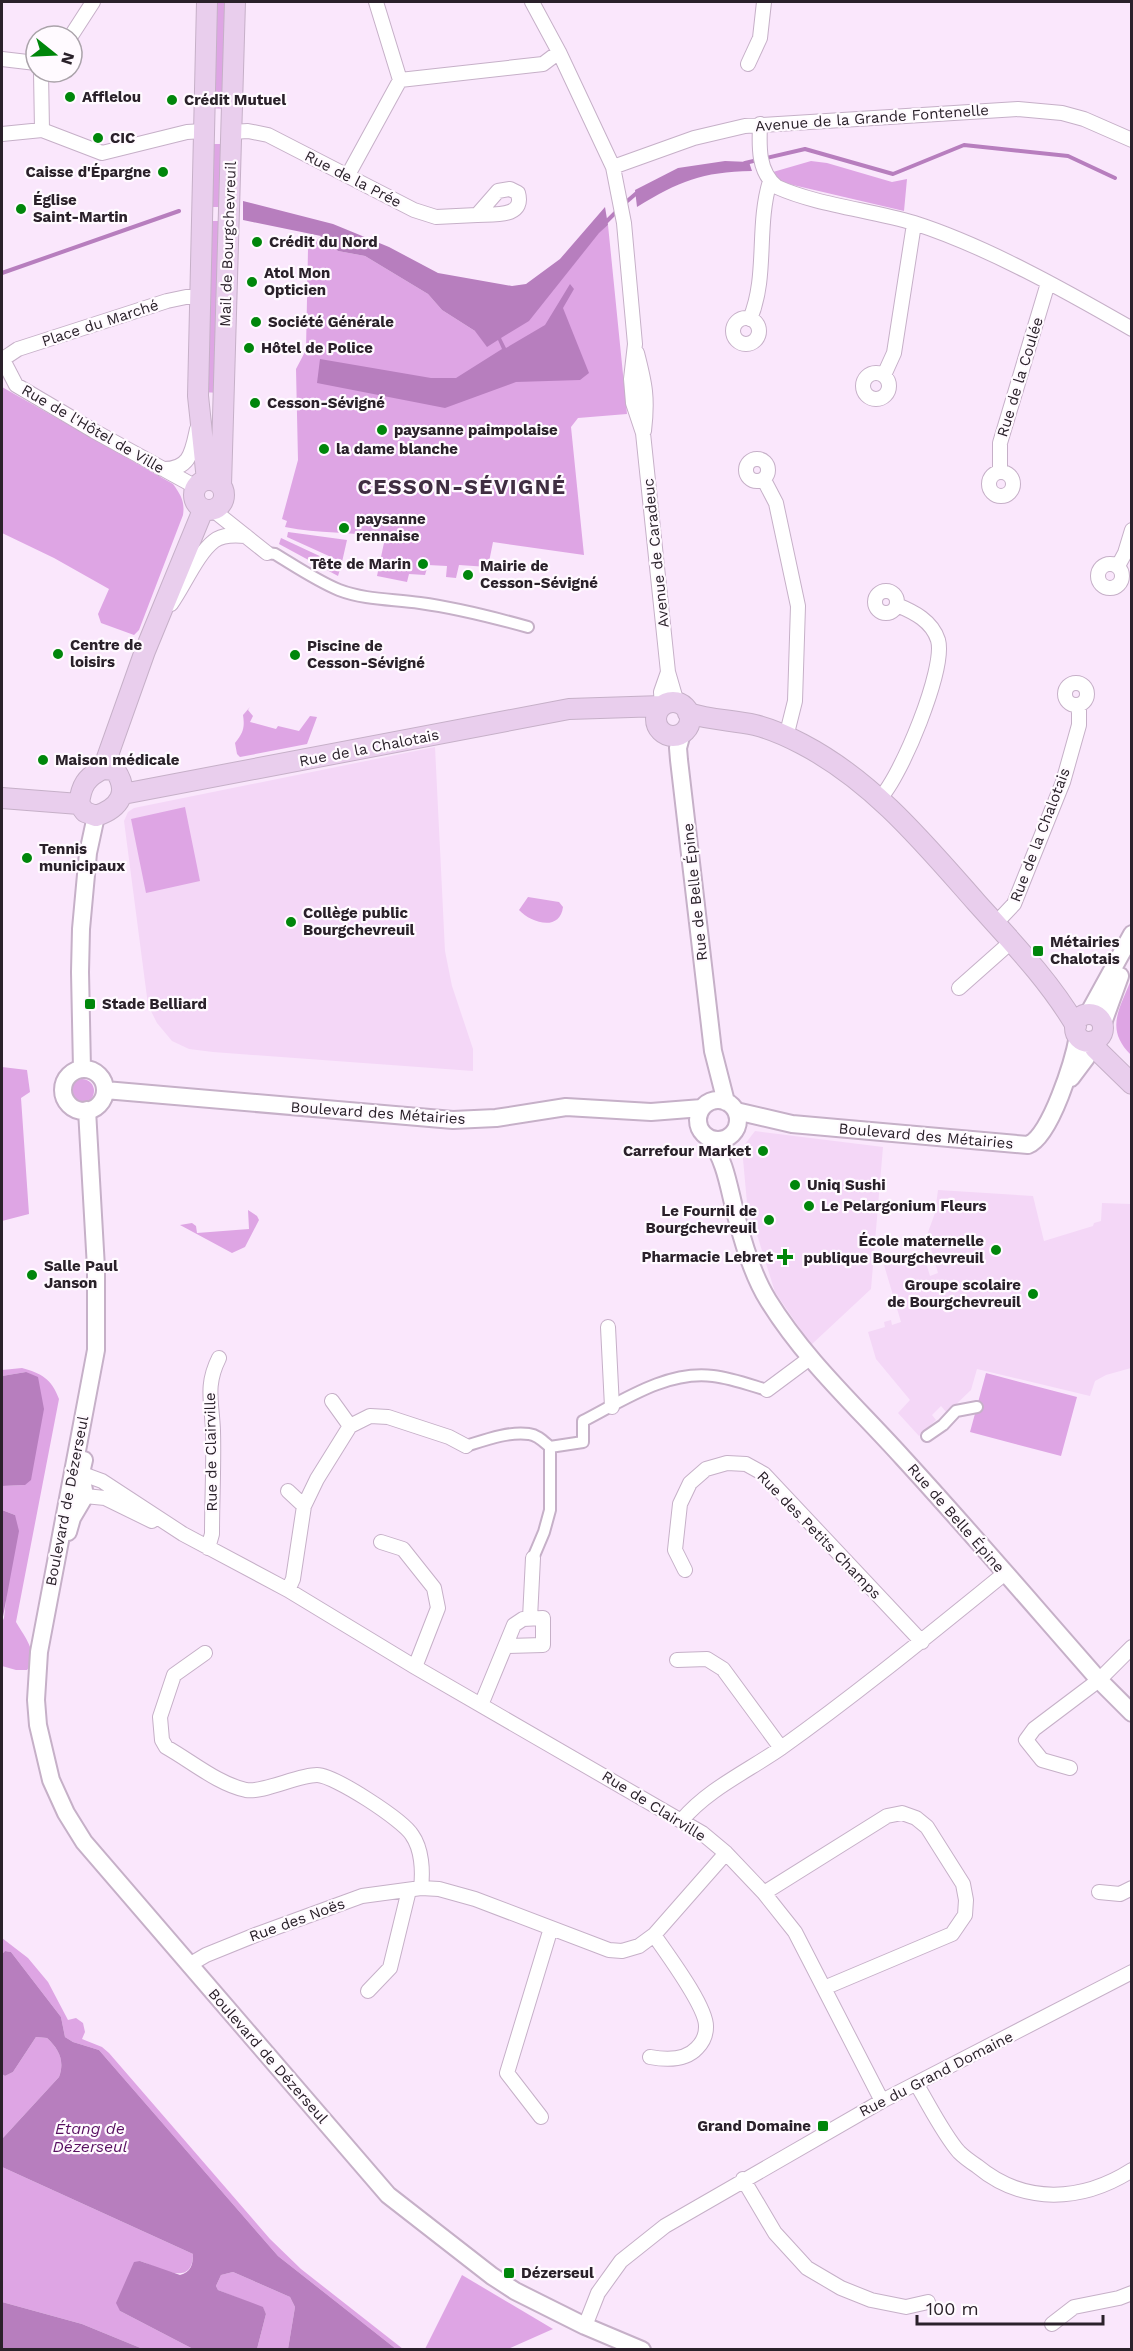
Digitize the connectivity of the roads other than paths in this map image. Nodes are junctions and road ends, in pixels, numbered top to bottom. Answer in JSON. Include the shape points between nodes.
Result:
{"nodes":[{"id":1,"x":93,"y":2,"type":"edge"},
{"id":2,"x":207,"y":2,"type":"edge"},
{"id":3,"x":235,"y":2,"type":"edge"},
{"id":4,"x":376,"y":2,"type":"edge"},
{"id":5,"x":532,"y":2,"type":"edge"},
{"id":6,"x":764,"y":2,"type":"edge"},
{"id":7,"x":79,"y":24,"type":"edge"},
{"id":8,"x":560,"y":52,"type":"junction"},
{"id":9,"x":2,"y":59,"type":"edge"},
{"id":10,"x":24,"y":62,"type":"edge"},
{"id":11,"x":748,"y":64,"type":"dead end"},
{"id":12,"x":400,"y":80,"type":"junction"},
{"id":13,"x":41,"y":84,"type":"edge"},
{"id":14,"x":760,"y":124,"type":"junction"},
{"id":15,"x":42,"y":130,"type":"junction"},
{"id":16,"x":203,"y":131,"type":"junction"},
{"id":17,"x":232,"y":132,"type":"junction"},
{"id":18,"x":2,"y":135,"type":"edge"},
{"id":19,"x":1131,"y":140,"type":"edge"},
{"id":20,"x":613,"y":168,"type":"junction"},
{"id":21,"x":348,"y":176,"type":"junction"},
{"id":22,"x":770,"y":181,"type":"junction"},
{"id":23,"x":477,"y":215,"type":"dead end"},
{"id":24,"x":914,"y":224,"type":"junction"},
{"id":25,"x":1048,"y":283,"type":"junction"},
{"id":26,"x":200,"y":297,"type":"junction"},
{"id":27,"x":750,"y":319,"type":"dead end"},
{"id":28,"x":1131,"y":329,"type":"edge"},
{"id":29,"x":2,"y":359,"type":"edge"},
{"id":30,"x":884,"y":375,"type":"dead end"},
{"id":31,"x":200,"y":418,"type":"junction"},
{"id":32,"x":162,"y":469,"type":"junction"},
{"id":33,"x":1000,"y":472,"type":"dead end"},
{"id":34,"x":764,"y":480,"type":"dead end"},
{"id":35,"x":208,"y":484,"type":"junction"},
{"id":36,"x":210,"y":509,"type":"junction"},
{"id":37,"x":1131,"y":530,"type":"edge"},
{"id":38,"x":246,"y":536,"type":"junction"},
{"id":39,"x":267,"y":553,"type":"joint"},
{"id":40,"x":1118,"y":566,"type":"dead end"},
{"id":41,"x":897,"y":605,"type":"dead end"},
{"id":42,"x":159,"y":620,"type":"junction"},
{"id":43,"x":528,"y":627,"type":"dead end"},
{"id":44,"x":1079,"y":705,"type":"dead end"},
{"id":45,"x":675,"y":718,"type":"junction"},
{"id":46,"x":786,"y":736,"type":"junction"},
{"id":47,"x":103,"y":769,"type":"junction"},
{"id":48,"x":123,"y":794,"type":"junction"},
{"id":49,"x":80,"y":796,"type":"junction"},
{"id":50,"x":2,"y":798,"type":"edge"},
{"id":51,"x":880,"y":798,"type":"junction"},
{"id":52,"x":96,"y":816,"type":"junction"},
{"id":53,"x":996,"y":923,"type":"junction"},
{"id":54,"x":1131,"y":934,"type":"edge"},
{"id":55,"x":1012,"y":941,"type":"junction"},
{"id":56,"x":1131,"y":943,"type":"edge"},
{"id":57,"x":959,"y":988,"type":"dead end"},
{"id":58,"x":1090,"y":1028,"type":"junction"},
{"id":59,"x":713,"y":1051,"type":"junction"},
{"id":60,"x":1131,"y":1068,"type":"edge"},
{"id":61,"x":82,"y":1069,"type":"junction"},
{"id":62,"x":1131,"y":1084,"type":"edge"},
{"id":63,"x":105,"y":1090,"type":"junction"},
{"id":64,"x":704,"y":1106,"type":"junction"},
{"id":65,"x":731,"y":1107,"type":"junction"},
{"id":66,"x":87,"y":1110,"type":"junction"},
{"id":67,"x":651,"y":1112,"type":"junction"},
{"id":68,"x":792,"y":1124,"type":"junction"},
{"id":69,"x":704,"y":1132,"type":"junction"},
{"id":70,"x":734,"y":1132,"type":"junction"},
{"id":71,"x":727,"y":1175,"type":"junction"},
{"id":72,"x":608,"y":1328,"type":"dead end"},
{"id":73,"x":219,"y":1358,"type":"dead end"},
{"id":74,"x":810,"y":1358,"type":"junction"},
{"id":75,"x":767,"y":1390,"type":"joint"},
{"id":76,"x":332,"y":1401,"type":"dead end"},
{"id":77,"x":612,"y":1407,"type":"junction"},
{"id":78,"x":977,"y":1407,"type":"dead end"},
{"id":79,"x":350,"y":1426,"type":"junction"},
{"id":80,"x":927,"y":1436,"type":"dead end"},
{"id":81,"x":466,"y":1446,"type":"joint"},
{"id":82,"x":550,"y":1447,"type":"junction"},
{"id":83,"x":77,"y":1471,"type":"junction"},
{"id":84,"x":288,"y":1491,"type":"dead end"},
{"id":85,"x":85,"y":1496,"type":"junction"},
{"id":86,"x":304,"y":1506,"type":"junction"},
{"id":87,"x":183,"y":1534,"type":"junction"},
{"id":88,"x":381,"y":1542,"type":"dead end"},
{"id":89,"x":208,"y":1548,"type":"junction"},
{"id":90,"x":533,"y":1558,"type":"joint"},
{"id":91,"x":685,"y":1570,"type":"dead end"},
{"id":92,"x":1004,"y":1574,"type":"junction"},
{"id":93,"x":288,"y":1590,"type":"junction"},
{"id":94,"x":530,"y":1618,"type":"junction"},
{"id":95,"x":922,"y":1642,"type":"junction"},
{"id":96,"x":506,"y":1646,"type":"junction"},
{"id":97,"x":1131,"y":1647,"type":"edge"},
{"id":98,"x":39,"y":1652,"type":"junction"},
{"id":99,"x":205,"y":1653,"type":"dead end"},
{"id":100,"x":677,"y":1660,"type":"dead end"},
{"id":101,"x":415,"y":1667,"type":"junction"},
{"id":102,"x":1099,"y":1680,"type":"junction"},
{"id":103,"x":481,"y":1705,"type":"junction"},
{"id":104,"x":1131,"y":1713,"type":"edge"},
{"id":105,"x":781,"y":1748,"type":"junction"},
{"id":106,"x":1070,"y":1768,"type":"dead end"},
{"id":107,"x":682,"y":1820,"type":"junction"},
{"id":108,"x":726,"y":1853,"type":"junction"},
{"id":109,"x":1131,"y":1888,"type":"edge"},
{"id":110,"x":415,"y":1889,"type":"junction"},
{"id":111,"x":1099,"y":1892,"type":"dead end"},
{"id":112,"x":764,"y":1893,"type":"junction"},
{"id":113,"x":551,"y":1928,"type":"junction"},
{"id":114,"x":654,"y":1935,"type":"junction"},
{"id":115,"x":189,"y":1965,"type":"junction"},
{"id":116,"x":1131,"y":1972,"type":"edge"},
{"id":117,"x":824,"y":1988,"type":"junction"},
{"id":118,"x":368,"y":1991,"type":"dead end"},
{"id":119,"x":650,"y":2057,"type":"dead end"},
{"id":120,"x":917,"y":2085,"type":"junction"},
{"id":121,"x":882,"y":2101,"type":"junction"},
{"id":122,"x":541,"y":2117,"type":"dead end"},
{"id":123,"x":1131,"y":2170,"type":"edge"},
{"id":124,"x":743,"y":2180,"type":"junction"},
{"id":125,"x":1131,"y":2293,"type":"edge"},
{"id":126,"x":928,"y":2302,"type":"dead end"},
{"id":127,"x":1052,"y":2324,"type":"dead end"},
{"id":128,"x":585,"y":2326,"type":"junction"},
{"id":129,"x":642,"y":2349,"type":"edge"}],
"edges":[{"from":1,"to":7,"type":"street"},
{"from":2,"to":16,"type":"main road","name":"Mail de Bourgchevreuil"},
{"from":3,"to":17,"type":"main road","name":"Mail de Bourgchevreuil"},
{"from":4,"to":12,"type":"street"},
{"from":5,"to":8,"type":"street","name":"Avenue de Caradeuc"},
{"from":6,"to":11,"type":"street","via":[[760,38]]},
{"from":8,"to":12,"type":"street","via":[[543,64]]},
{"from":8,"to":20,"type":"street","name":"Avenue de Caradeuc"},
{"from":9,"to":10,"type":"street"},
{"from":12,"to":21,"type":"street"},
{"from":13,"to":15,"type":"street"},
{"from":14,"to":19,"type":"street","name":"Avenue de la Grande Fontenelle","via":[[1018,109],[1084,118]]},
{"from":14,"to":20,"type":"street","name":"Avenue de la Grande Fontenelle","via":[[716,131]]},
{"from":14,"to":22,"type":"street","via":[[759,152]]},
{"from":15,"to":16,"type":"street","via":[[102,153]]},
{"from":15,"to":18,"type":"street"},
{"from":16,"to":17,"type":"main road"},
{"from":16,"to":26,"type":"main road","name":"Mail de Bourgchevreuil"},
{"from":17,"to":21,"type":"street","name":"Rue de la Prée","via":[[268,135]]},
{"from":17,"to":35,"type":"main road","name":"Mail de Bourgchevreuil"},
{"from":20,"to":45,"type":"street","name":"Avenue de Caradeuc","via":[[624,223],[635,344],[633,404],[643,433],[668,672],[661,692]]},
{"from":21,"to":23,"type":"street","name":"Rue de la Prée","via":[[436,218]]},
{"from":22,"to":24,"type":"street","via":[[786,191]]},
{"from":22,"to":27,"type":"street","via":[[762,216],[759,289]]},
{"from":24,"to":25,"type":"street"},
{"from":24,"to":30,"type":"street","via":[[894,353]]},
{"from":25,"to":28,"type":"street"},
{"from":25,"to":33,"type":"street","name":"Rue de la Coulée","via":[[1000,443]]},
{"from":26,"to":29,"type":"street","name":"Place du Marché","via":[[167,302],[18,349]]},
{"from":26,"to":31,"type":"main road","name":"Mail de Bourgchevreuil"},
{"from":29,"to":32,"type":"street","name":"Rue de l'Hôtel de Ville","via":[[16,385]]},
{"from":31,"to":32,"type":"street","via":[[187,461],[173,469]]},
{"from":31,"to":35,"type":"main road","name":"Mail de Bourgchevreuil"},
{"from":32,"to":35,"type":"street","name":"Rue de l'Hôtel de Ville"},
{"from":34,"to":46,"type":"street","via":[[776,503],[798,606],[795,701]]},
{"from":35,"to":36,"type":"main road","via":[[224,499]]},
{"from":35,"to":36,"type":"main road","via":[[194,500]]},
{"from":36,"to":38,"type":"street"},
{"from":36,"to":42,"type":"main road"},
{"from":37,"to":40,"type":"street"},
{"from":38,"to":39,"type":"street"},
{"from":38,"to":42,"type":"street","via":[[215,539]]},
{"from":39,"to":43,"type":"street","via":[[339,590],[382,600],[461,609]]},
{"from":41,"to":51,"type":"street","via":[[929,624],[938,638],[940,654],[915,736],[891,785]]},
{"from":42,"to":47,"type":"main road"},
{"from":44,"to":53,"type":"street","name":"Rue de la Chalotais","via":[[1063,782],[1014,904]]},
{"from":45,"to":46,"type":"main road","name":"Rue de la Chalotais","via":[[730,721]]},
{"from":45,"to":48,"type":"main road","name":"Rue de la Chalotais","via":[[616,707],[569,709]]},
{"from":45,"to":59,"type":"street","name":"Rue de Belle Épine"},
{"from":46,"to":51,"type":"main road","name":"Rue de la Chalotais","via":[[838,766]]},
{"from":47,"to":48,"type":"main road","via":[[115,770],[122,780]]},
{"from":47,"to":49,"type":"main road","via":[[91,775]]},
{"from":48,"to":52,"type":"main road","via":[[116,806]]},
{"from":49,"to":50,"type":"main road"},
{"from":49,"to":52,"type":"main road","via":[[85,812]]},
{"from":51,"to":53,"type":"main road","name":"Rue de la Chalotais"},
{"from":52,"to":61,"type":"street","via":[[88,853],[81,929]]},
{"from":53,"to":55,"type":"main road","name":"Rue de la Chalotais"},
{"from":54,"to":58,"type":"street"},
{"from":55,"to":57,"type":"street"},
{"from":55,"to":58,"type":"main road","name":"Rue de la Chalotais"},
{"from":56,"to":58,"type":"street"},
{"from":58,"to":60,"type":"main road","name":"Rue de la Chalotais"},
{"from":58,"to":62,"type":"main road","name":"Rue de la Chalotais","via":[[1102,1055]]},
{"from":58,"to":68,"type":"street","name":"Boulevard des Métairies","via":[[1042,1132],[1028,1145]]},
{"from":59,"to":64,"type":"street","name":"Rue de Belle Épine"},
{"from":59,"to":65,"type":"street","name":"Rue de Belle Épine"},
{"from":61,"to":63,"type":"street","via":[[100,1078]]},
{"from":61,"to":66,"type":"street","via":[[69,1075],[64,1096],[72,1107]]},
{"from":63,"to":66,"type":"street","via":[[99,1105]]},
{"from":63,"to":67,"type":"street","name":"Boulevard des Métairies","via":[[453,1120],[566,1107]]},
{"from":64,"to":65,"type":"street","via":[[714,1101]]},
{"from":64,"to":67,"type":"street","name":"Boulevard des Métairies"},
{"from":64,"to":69,"type":"street","via":[[698,1117]]},
{"from":65,"to":68,"type":"street","name":"Boulevard des Métairies"},
{"from":65,"to":70,"type":"street","via":[[738,1121]]},
{"from":66,"to":83,"type":"street","name":"Boulevard de Dézerseul","via":[[96,1268],[96,1350]]},
{"from":67,"to":69,"type":"street","name":"Boulevard des Métairies"},
{"from":68,"to":70,"type":"street","name":"Boulevard des Métairies","via":[[760,1125]]},
{"from":69,"to":70,"type":"street","via":[[719,1140]]},
{"from":69,"to":71,"type":"street","name":"Rue de Belle Épine"},
{"from":70,"to":71,"type":"street","name":"Rue de Belle Épine"},
{"from":71,"to":74,"type":"street","name":"Rue de Belle Épine","via":[[737,1219],[761,1286]]},
{"from":72,"to":77,"type":"street"},
{"from":73,"to":89,"type":"street","name":"Rue de Clairville","via":[[209,1393],[213,1428],[212,1533]]},
{"from":74,"to":75,"type":"street"},
{"from":74,"to":92,"type":"street","name":"Rue de Belle Épine"},
{"from":75,"to":77,"type":"street","via":[[714,1376],[690,1376],[669,1380]]},
{"from":76,"to":79,"type":"street"},
{"from":77,"to":82,"type":"street","via":[[583,1421],[582,1442]]},
{"from":78,"to":80,"type":"street","via":[[956,1411]]},
{"from":79,"to":81,"type":"street","via":[[370,1416],[388,1417]]},
{"from":79,"to":86,"type":"street","via":[[316,1479]]},
{"from":81,"to":82,"type":"street","via":[[494,1437],[529,1434]]},
{"from":82,"to":90,"type":"street","via":[[550,1510]]},
{"from":83,"to":85,"type":"street","name":"Boulevard de Dézerseul"},
{"from":83,"to":87,"type":"street","name":"Rue de Clairville","via":[[102,1481]]},
{"from":83,"to":98,"type":"street","name":"Boulevard de Dézerseul"},
{"from":84,"to":86,"type":"street"},
{"from":85,"to":87,"type":"street","name":"Rue de Clairville","via":[[105,1498]]},
{"from":85,"to":98,"type":"street","name":"Boulevard de Dézerseul","via":[[72,1518]]},
{"from":86,"to":93,"type":"street"},
{"from":87,"to":89,"type":"street","name":"Rue de Clairville"},
{"from":88,"to":101,"type":"street","via":[[403,1550],[434,1588],[438,1608]]},
{"from":89,"to":93,"type":"street","name":"Rue de Clairville"},
{"from":90,"to":94,"type":"street"},
{"from":91,"to":95,"type":"street","name":"Rue des Petits Champs","via":[[675,1550],[680,1504],[690,1483],[706,1469],[727,1463],[746,1464],[764,1474]]},
{"from":92,"to":95,"type":"street"},
{"from":92,"to":102,"type":"street","name":"Rue de Belle Épine"},
{"from":93,"to":101,"type":"street","name":"Rue de Clairville"},
{"from":94,"to":96,"type":"street","via":[[514,1625]]},
{"from":94,"to":96,"type":"street","via":[[543,1618],[543,1645]]},
{"from":95,"to":105,"type":"street"},
{"from":96,"to":103,"type":"street"},
{"from":97,"to":102,"type":"street"},
{"from":98,"to":115,"type":"street","name":"Boulevard de Dézerseul","via":[[38,1725],[51,1780],[66,1813],[84,1842]]},
{"from":99,"to":110,"type":"street","via":[[174,1675],[160,1717],[166,1747],[228,1784],[249,1791],[317,1775],[337,1780],[404,1825],[413,1836],[423,1872]]},
{"from":100,"to":105,"type":"street","via":[[707,1659],[723,1669]]},
{"from":101,"to":103,"type":"street","name":"Rue de Clairville"},
{"from":102,"to":104,"type":"street","name":"Rue de Belle Épine"},
{"from":102,"to":106,"type":"street","via":[[1034,1729],[1026,1740],[1042,1760]]},
{"from":103,"to":107,"type":"street","name":"Rue de Clairville"},
{"from":105,"to":107,"type":"street","via":[[693,1806]]},
{"from":107,"to":108,"type":"street","name":"Rue de Clairville"},
{"from":108,"to":112,"type":"street","name":"Rue de Clairville"},
{"from":108,"to":114,"type":"street","name":"Rue des Noës"},
{"from":109,"to":111,"type":"street","via":[[1120,1894]]},
{"from":110,"to":113,"type":"street","name":"Rue des Noës","via":[[439,1889],[475,1899]]},
{"from":110,"to":115,"type":"street","name":"Rue des Noës","via":[[362,1896],[258,1934]]},
{"from":110,"to":118,"type":"street","via":[[390,1968]]},
{"from":112,"to":117,"type":"street","name":"Rue de Clairville","via":[[795,1932]]},
{"from":112,"to":117,"type":"street","via":[[887,1816],[902,1813],[927,1827],[963,1884],[965,1915],[952,1934]]},
{"from":113,"to":114,"type":"street","name":"Rue des Noës","via":[[609,1950],[622,1951],[639,1946]]},
{"from":113,"to":122,"type":"street","via":[[507,2073]]},
{"from":114,"to":119,"type":"street","via":[[702,2010],[706,2027],[702,2043],[691,2055],[668,2060]]},
{"from":115,"to":128,"type":"street","name":"Boulevard de Dézerseul","via":[[388,2195],[492,2276]]},
{"from":116,"to":120,"type":"street","name":"Rue du Grand Domaine"},
{"from":117,"to":121,"type":"street","name":"Rue de Clairville"},
{"from":120,"to":121,"type":"street","name":"Rue du Grand Domaine"},
{"from":120,"to":123,"type":"street","via":[[959,2152],[988,2175],[1020,2191],[1064,2195],[1084,2192],[1104,2186]]},
{"from":121,"to":124,"type":"street","name":"Rue du Grand Domaine"},
{"from":124,"to":126,"type":"street","via":[[774,2233],[807,2268],[871,2300],[906,2307]]},
{"from":124,"to":128,"type":"street","name":"Rue du Grand Domaine","via":[[665,2226],[621,2261],[598,2293]]},
{"from":125,"to":127,"type":"street","via":[[1074,2307]]},
{"from":128,"to":129,"type":"street","name":"Boulevard de Dézerseul"}]}
